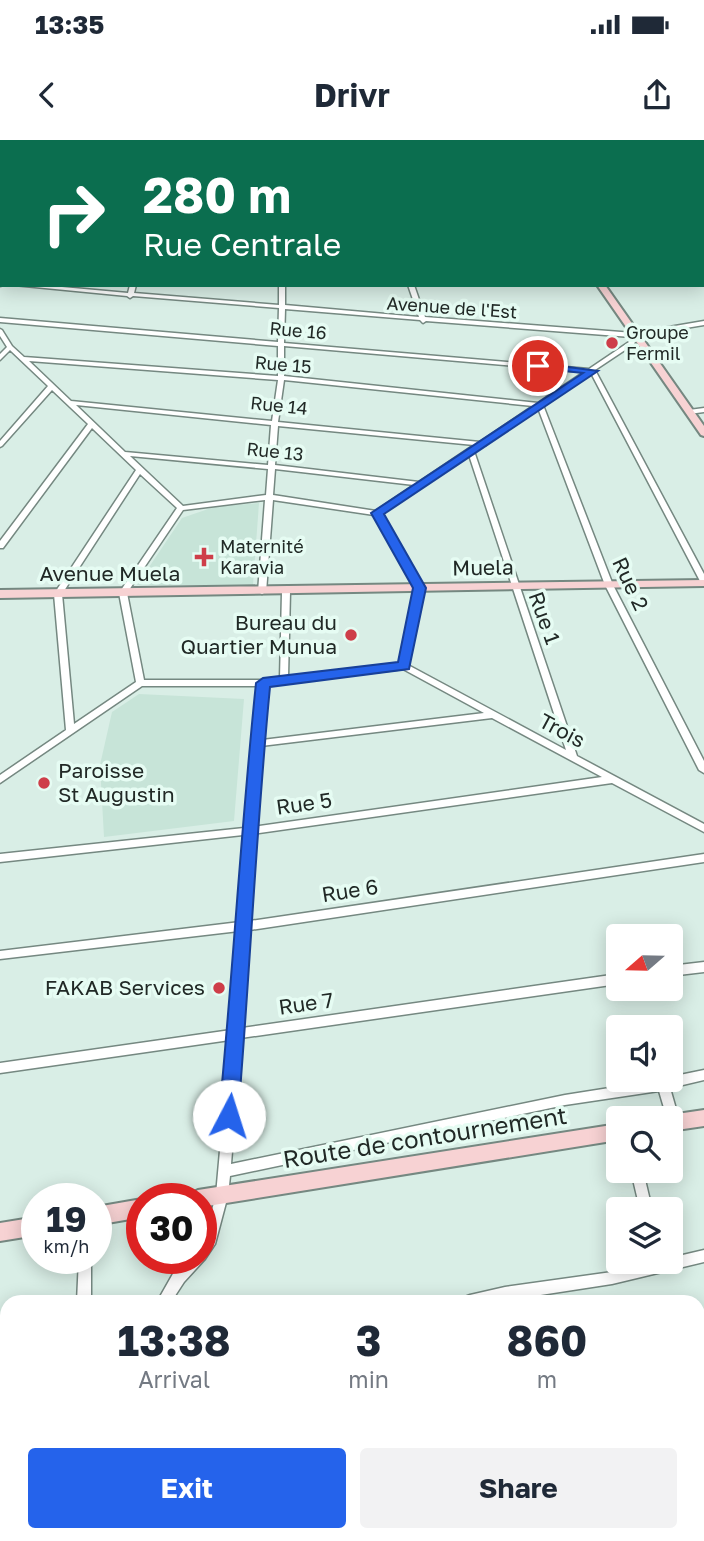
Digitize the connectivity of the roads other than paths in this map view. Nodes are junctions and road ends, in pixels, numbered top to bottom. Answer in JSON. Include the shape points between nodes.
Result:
{"nodes":[{"id":1,"x":38,"y":287,"type":"edge"},
{"id":2,"x":132,"y":287,"type":"edge"},
{"id":3,"x":282,"y":287,"type":"edge"},
{"id":4,"x":412,"y":287,"type":"edge"},
{"id":5,"x":602,"y":287,"type":"edge"},
{"id":6,"x":130,"y":296,"type":"junction"},
{"id":7,"x":282,"y":308,"type":"junction"},
{"id":8,"x":0,"y":320,"type":"edge"},
{"id":9,"x":423,"y":321,"type":"junction"},
{"id":10,"x":704,"y":323,"type":"edge"},
{"id":11,"x":0,"y":331,"type":"edge"},
{"id":12,"x":634,"y":335,"type":"junction"},
{"id":13,"x":280,"y":343,"type":"junction"},
{"id":14,"x":10,"y":347,"type":"junction"},
{"id":15,"x":0,"y":358,"type":"edge"},
{"id":16,"x":23,"y":359,"type":"junction"},
{"id":17,"x":593,"y":371,"type":"junction"},
{"id":18,"x":281,"y":378,"type":"junction"},
{"id":19,"x":52,"y":386,"type":"junction"},
{"id":20,"x":70,"y":403,"type":"junction"},
{"id":21,"x":540,"y":405,"type":"junction"},
{"id":22,"x":704,"y":410,"type":"edge"},
{"id":23,"x":689,"y":412,"type":"junction"},
{"id":24,"x":275,"y":421,"type":"junction"},
{"id":25,"x":92,"y":423,"type":"junction"},
{"id":26,"x":704,"y":433,"type":"edge"},
{"id":27,"x":484,"y":444,"type":"junction"},
{"id":28,"x":0,"y":445,"type":"edge"},
{"id":29,"x":471,"y":452,"type":"junction"},
{"id":30,"x":125,"y":454,"type":"junction"},
{"id":31,"x":272,"y":467,"type":"junction"},
{"id":32,"x":141,"y":469,"type":"junction"},
{"id":33,"x":422,"y":484,"type":"junction"},
{"id":34,"x":268,"y":497,"type":"junction"},
{"id":35,"x":181,"y":508,"type":"junction"},
{"id":36,"x":377,"y":513,"type":"junction"},
{"id":37,"x":0,"y":546,"type":"edge"},
{"id":38,"x":704,"y":582,"type":"edge"},
{"id":39,"x":608,"y":585,"type":"junction"},
{"id":40,"x":514,"y":586,"type":"junction"},
{"id":41,"x":419,"y":588,"type":"junction"},
{"id":42,"x":262,"y":592,"type":"junction"},
{"id":43,"x":286,"y":592,"type":"junction"},
{"id":44,"x":123,"y":593,"type":"junction"},
{"id":45,"x":0,"y":594,"type":"edge"},
{"id":46,"x":58,"y":594,"type":"junction"},
{"id":47,"x":404,"y":666,"type":"junction"},
{"id":48,"x":284,"y":681,"type":"junction"},
{"id":49,"x":139,"y":683,"type":"junction"},
{"id":50,"x":263,"y":683,"type":"junction"},
{"id":51,"x":493,"y":715,"type":"junction"},
{"id":52,"x":70,"y":730,"type":"junction"},
{"id":53,"x":260,"y":743,"type":"junction"},
{"id":54,"x":573,"y":756,"type":"junction"},
{"id":55,"x":704,"y":769,"type":"edge"},
{"id":56,"x":613,"y":779,"type":"junction"},
{"id":57,"x":0,"y":780,"type":"edge"},
{"id":58,"x":704,"y":828,"type":"edge"},
{"id":59,"x":248,"y":831,"type":"junction"},
{"id":60,"x":0,"y":858,"type":"edge"},
{"id":61,"x":704,"y":858,"type":"edge"},
{"id":62,"x":245,"y":926,"type":"junction"},
{"id":63,"x":0,"y":955,"type":"edge"},
{"id":64,"x":704,"y":967,"type":"edge"},
{"id":65,"x":683,"y":969,"type":"edge"},
{"id":66,"x":606,"y":981,"type":"edge"},
{"id":67,"x":236,"y":1034,"type":"junction"},
{"id":68,"x":0,"y":1068,"type":"edge"},
{"id":69,"x":704,"y":1075,"type":"edge"},
{"id":70,"x":683,"y":1080,"type":"edge"},
{"id":71,"x":617,"y":1092,"type":"edge"},
{"id":72,"x":704,"y":1118,"type":"edge"},
{"id":73,"x":683,"y":1121,"type":"edge"},
{"id":74,"x":606,"y":1134,"type":"edge"},
{"id":75,"x":224,"y":1171,"type":"junction"},
{"id":76,"x":222,"y":1195,"type":"junction"},
{"id":77,"x":217,"y":1196,"type":"edge"},
{"id":78,"x":217,"y":1215,"type":"edge"},
{"id":79,"x":21,"y":1229,"type":"edge"},
{"id":80,"x":0,"y":1232,"type":"edge"},
{"id":81,"x":704,"y":1256,"type":"edge"},
{"id":82,"x":683,"y":1260,"type":"edge"},
{"id":83,"x":85,"y":1274,"type":"edge"},
{"id":84,"x":183,"y":1274,"type":"edge"},
{"id":85,"x":626,"y":1274,"type":"edge"},
{"id":86,"x":84,"y":1295,"type":"edge"},
{"id":87,"x":168,"y":1295,"type":"edge"},
{"id":88,"x":497,"y":1295,"type":"edge"}],
"edges":[{"from":1,"to":6,"type":"street","name":"Avenue de l'Est"},
{"from":2,"to":6,"type":"street"},
{"from":3,"to":7,"type":"street"},
{"from":4,"to":9,"type":"street"},
{"from":5,"to":12,"type":"street"},
{"from":6,"to":7,"type":"street","name":"Avenue de l'Est"},
{"from":7,"to":9,"type":"street","name":"Avenue de l'Est"},
{"from":7,"to":13,"type":"street"},
{"from":8,"to":13,"type":"street","name":"Rue 16"},
{"from":9,"to":12,"type":"street","name":"Avenue de l'Est"},
{"from":10,"to":12,"type":"street","name":"Avenue de l'Est"},
{"from":11,"to":14,"type":"street"},
{"from":12,"to":17,"type":"street","via":[[632,343]]},
{"from":12,"to":23,"type":"street"},
{"from":13,"to":17,"type":"street","name":"Rue 16"},
{"from":13,"to":18,"type":"street"},
{"from":14,"to":15,"type":"street"},
{"from":14,"to":16,"type":"street"},
{"from":16,"to":18,"type":"street","name":"Rue 15"},
{"from":16,"to":19,"type":"street"},
{"from":17,"to":21,"type":"street"},
{"from":17,"to":38,"type":"street"},
{"from":18,"to":21,"type":"street","name":"Rue 15"},
{"from":18,"to":24,"type":"street"},
{"from":19,"to":20,"type":"street"},
{"from":19,"to":28,"type":"street"},
{"from":20,"to":24,"type":"street","name":"Rue 14"},
{"from":20,"to":25,"type":"street"},
{"from":21,"to":27,"type":"street"},
{"from":21,"to":39,"type":"street","name":"Rue 2"},
{"from":22,"to":23,"type":"street"},
{"from":23,"to":26,"type":"street"},
{"from":24,"to":27,"type":"street","name":"Rue 14"},
{"from":24,"to":31,"type":"street"},
{"from":25,"to":30,"type":"street"},
{"from":25,"to":37,"type":"street"},
{"from":27,"to":29,"type":"street"},
{"from":29,"to":33,"type":"street"},
{"from":29,"to":40,"type":"street","name":"Rue 1"},
{"from":30,"to":31,"type":"street","name":"Rue 13"},
{"from":30,"to":32,"type":"street"},
{"from":31,"to":33,"type":"street","name":"Rue 13"},
{"from":31,"to":34,"type":"street"},
{"from":32,"to":35,"type":"street"},
{"from":32,"to":46,"type":"street"},
{"from":33,"to":36,"type":"street"},
{"from":34,"to":35,"type":"street"},
{"from":34,"to":36,"type":"street"},
{"from":34,"to":42,"type":"street"},
{"from":35,"to":44,"type":"street"},
{"from":36,"to":41,"type":"street"},
{"from":38,"to":39,"type":"street","name":"Muela"},
{"from":39,"to":40,"type":"street","name":"Muela"},
{"from":39,"to":55,"type":"street","name":"Rue 2"},
{"from":40,"to":41,"type":"street","name":"Muela"},
{"from":40,"to":54,"type":"street","name":"Rue 1"},
{"from":41,"to":43,"type":"street","name":"Muela"},
{"from":41,"to":47,"type":"street"},
{"from":42,"to":43,"type":"street","name":"Muela"},
{"from":42,"to":44,"type":"street","name":"Avenue Muela"},
{"from":43,"to":48,"type":"street"},
{"from":44,"to":46,"type":"street","name":"Avenue Muela"},
{"from":44,"to":49,"type":"street"},
{"from":45,"to":46,"type":"street","name":"Avenue Muela"},
{"from":46,"to":52,"type":"street"},
{"from":47,"to":48,"type":"street"},
{"from":47,"to":51,"type":"street","name":"Trois"},
{"from":48,"to":50,"type":"street"},
{"from":49,"to":50,"type":"street"},
{"from":49,"to":52,"type":"street"},
{"from":50,"to":53,"type":"street"},
{"from":51,"to":53,"type":"street"},
{"from":51,"to":54,"type":"street","name":"Trois"},
{"from":52,"to":57,"type":"street"},
{"from":53,"to":59,"type":"street"},
{"from":54,"to":56,"type":"street","name":"Trois"},
{"from":56,"to":58,"type":"street","name":"Trois"},
{"from":56,"to":59,"type":"street","name":"Rue 5"},
{"from":59,"to":60,"type":"street","name":"Rue 5"},
{"from":59,"to":62,"type":"street"},
{"from":61,"to":62,"type":"street","name":"Rue 6"},
{"from":62,"to":63,"type":"street","name":"Rue 6"},
{"from":62,"to":67,"type":"street"},
{"from":64,"to":65,"type":"street"},
{"from":66,"to":67,"type":"street","name":"Rue 7"},
{"from":67,"to":68,"type":"street","name":"Rue 7"},
{"from":67,"to":75,"type":"street"},
{"from":69,"to":70,"type":"street"},
{"from":71,"to":75,"type":"street"},
{"from":72,"to":73,"type":"street"},
{"from":74,"to":76,"type":"street","name":"Route de contournement"},
{"from":75,"to":76,"type":"street"},
{"from":76,"to":77,"type":"street","name":"Route de contournement"},
{"from":76,"to":78,"type":"street"},
{"from":79,"to":80,"type":"street"},
{"from":81,"to":82,"type":"street"},
{"from":83,"to":86,"type":"street"},
{"from":84,"to":87,"type":"street"},
{"from":85,"to":88,"type":"street"}]}
